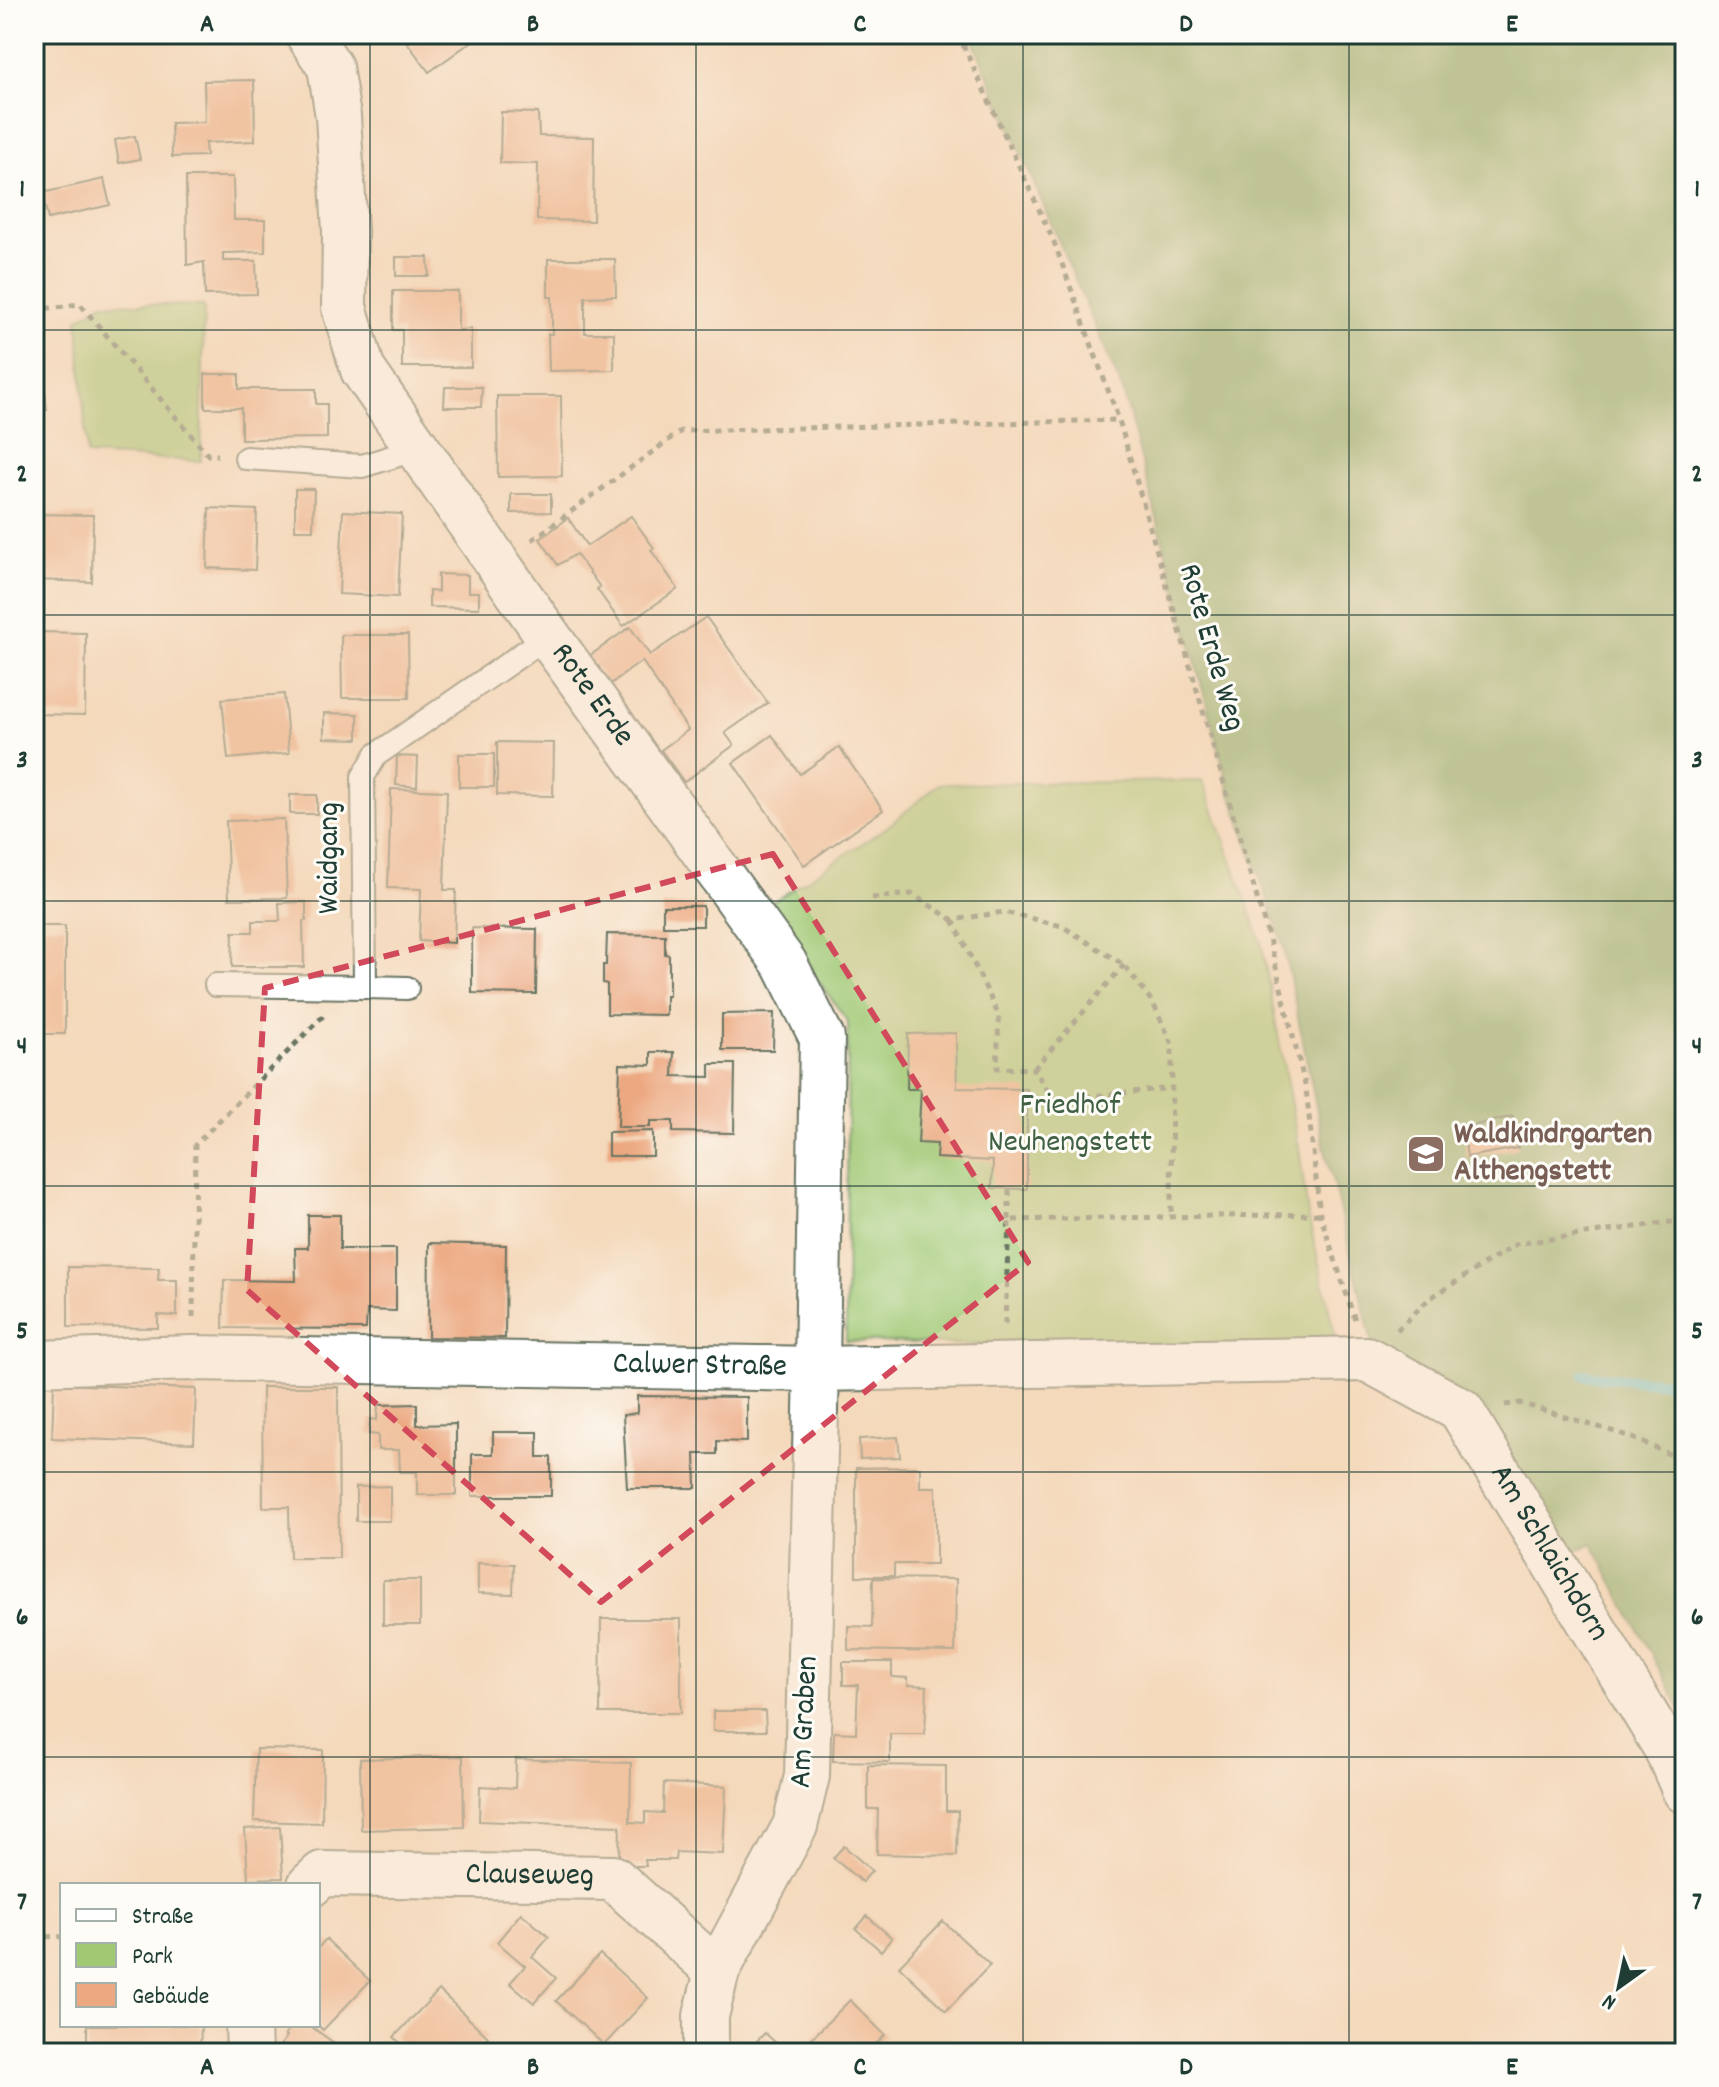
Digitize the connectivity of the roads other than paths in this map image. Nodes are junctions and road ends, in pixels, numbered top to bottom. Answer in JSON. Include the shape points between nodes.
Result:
{"nodes":[{"id":1,"x":308,"y":34,"type":"edge"},
{"id":2,"x":418,"y":449,"type":"junction"},
{"id":3,"x":246,"y":458,"type":"road end"},
{"id":4,"x":548,"y":636,"type":"junction"},
{"id":5,"x":216,"y":985,"type":"dead end"},
{"id":6,"x":365,"y":987,"type":"junction"},
{"id":7,"x":407,"y":988,"type":"dead end"},
{"id":8,"x":34,"y":1363,"type":"edge"},
{"id":9,"x":817,"y":1369,"type":"junction"},
{"id":10,"x":1461,"y":1410,"type":"joint"},
{"id":11,"x":1685,"y":1791,"type":"edge"},
{"id":12,"x":312,"y":1883,"type":"edge"},
{"id":13,"x":717,"y":1971,"type":"junction"},
{"id":14,"x":248,"y":2027,"type":"edge"},
{"id":15,"x":249,"y":2053,"type":"edge"},
{"id":16,"x":706,"y":2053,"type":"edge"}],
"edges":[{"from":1,"to":2,"type":"street","name":"Rote Erde","via":[[330,67],[338,116],[344,307],[363,370]]},
{"from":2,"to":3,"type":"lane","via":[[362,466]]},
{"from":2,"to":4,"type":"street","name":"Rote Erde"},
{"from":4,"to":6,"type":"lane","name":"Waidgang","via":[[376,755],[363,777]]},
{"from":4,"to":9,"type":"street","name":"Rote Erde","via":[[785,964],[822,1038]]},
{"from":5,"to":6,"type":"lane"},
{"from":6,"to":7,"type":"lane"},
{"from":8,"to":9,"type":"street","name":"Calwer Straße","via":[[192,1358]]},
{"from":9,"to":10,"type":"street","name":"Calwer Straße","via":[[1367,1359]]},
{"from":9,"to":13,"type":"street","name":"Am Graben","via":[[807,1776],[795,1826]]},
{"from":10,"to":11,"type":"street","name":"Am Schlaichdorn","via":[[1666,1748]]},
{"from":12,"to":13,"type":"street","name":"Clauseweg","via":[[322,1874],[613,1878]]},
{"from":13,"to":16,"type":"street","name":"Am Graben","via":[[706,2016]]},
{"from":14,"to":15,"type":"street"}]}
